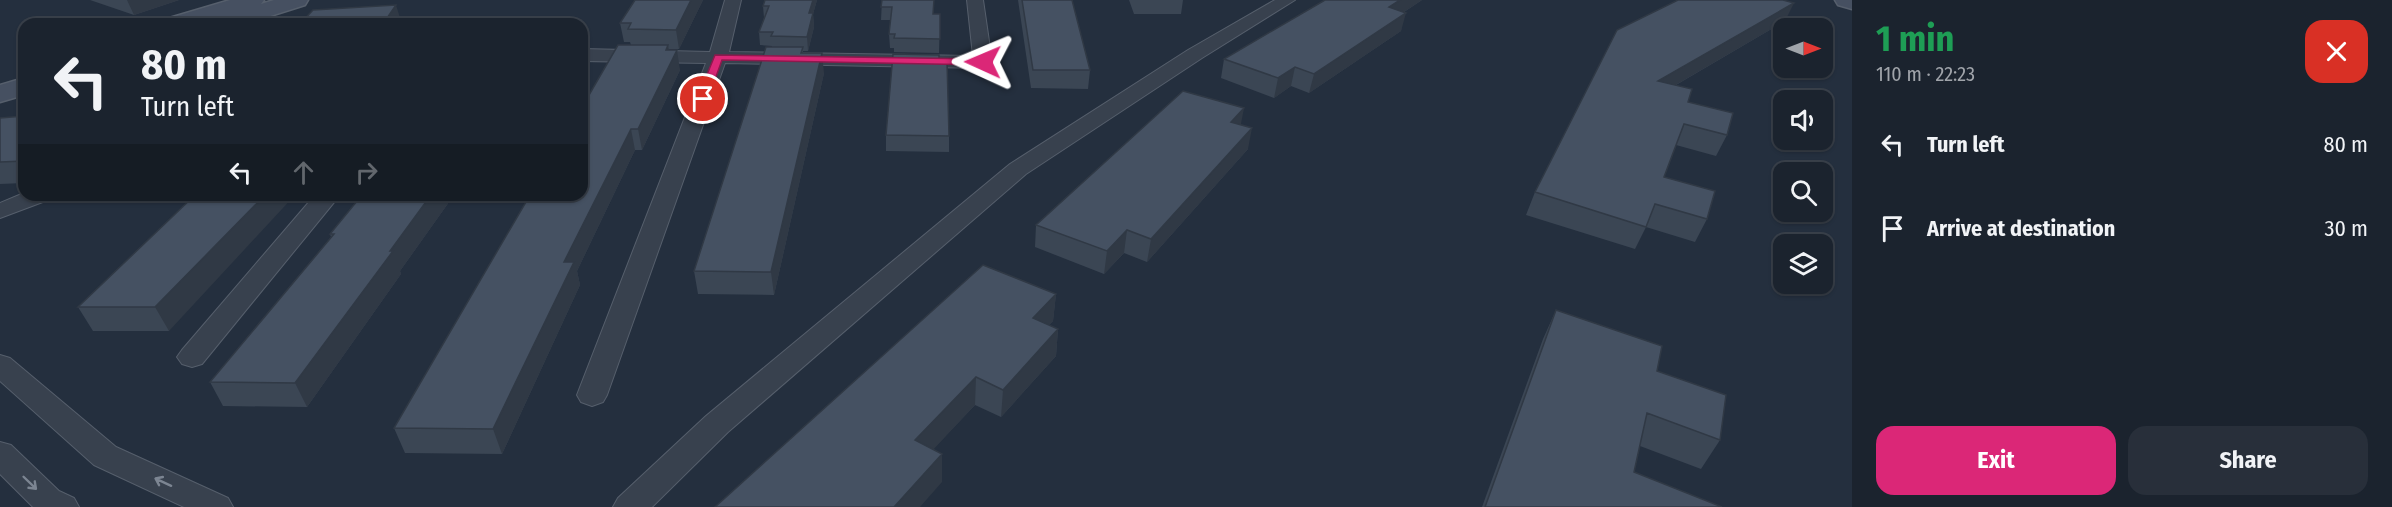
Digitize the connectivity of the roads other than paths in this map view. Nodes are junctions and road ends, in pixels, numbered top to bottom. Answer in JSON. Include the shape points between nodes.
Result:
{"nodes":[{"id":1,"x":253,"y":0,"type":"edge"},
{"id":2,"x":297,"y":0,"type":"edge"},
{"id":3,"x":733,"y":0,"type":"edge"},
{"id":4,"x":975,"y":0,"type":"edge"},
{"id":5,"x":1287,"y":0,"type":"edge"},
{"id":6,"x":1846,"y":0,"type":"edge"},
{"id":7,"x":1852,"y":2,"type":"edge"},
{"id":8,"x":194,"y":18,"type":"edge"},
{"id":9,"x":240,"y":18,"type":"edge"},
{"id":10,"x":588,"y":55,"type":"edge"},
{"id":11,"x":718,"y":57,"type":"junction"},
{"id":12,"x":18,"y":72,"type":"edge"},
{"id":13,"x":0,"y":78,"type":"edge"},
{"id":14,"x":18,"y":88,"type":"edge"},
{"id":15,"x":0,"y":94,"type":"edge"},
{"id":16,"x":25,"y":201,"type":"edge"},
{"id":17,"x":323,"y":201,"type":"edge"},
{"id":18,"x":0,"y":211,"type":"edge"},
{"id":19,"x":192,"y":357,"type":"dead end"},
{"id":20,"x":0,"y":365,"type":"edge"},
{"id":21,"x":592,"y":395,"type":"dead end"},
{"id":22,"x":0,"y":454,"type":"edge"},
{"id":23,"x":62,"y":507,"type":"edge"},
{"id":24,"x":216,"y":507,"type":"edge"},
{"id":25,"x":630,"y":507,"type":"edge"}],
"edges":[{"from":1,"to":8,"type":"street"},
{"from":2,"to":9,"type":"street"},
{"from":3,"to":11,"type":"street"},
{"from":4,"to":11,"type":"street","via":[[983,62]]},
{"from":5,"to":25,"type":"street","via":[[1195,54],[1018,169],[717,424]]},
{"from":6,"to":7,"type":"street"},
{"from":10,"to":11,"type":"street"},
{"from":11,"to":21,"type":"street"},
{"from":12,"to":13,"type":"street"},
{"from":14,"to":15,"type":"street"},
{"from":16,"to":18,"type":"street"},
{"from":17,"to":19,"type":"street"},
{"from":24,"to":20,"type":"street","one_way":true,"via":[[105,456]]},
{"from":22,"to":23,"type":"street","one_way":true,"via":[[47,500]]}]}
